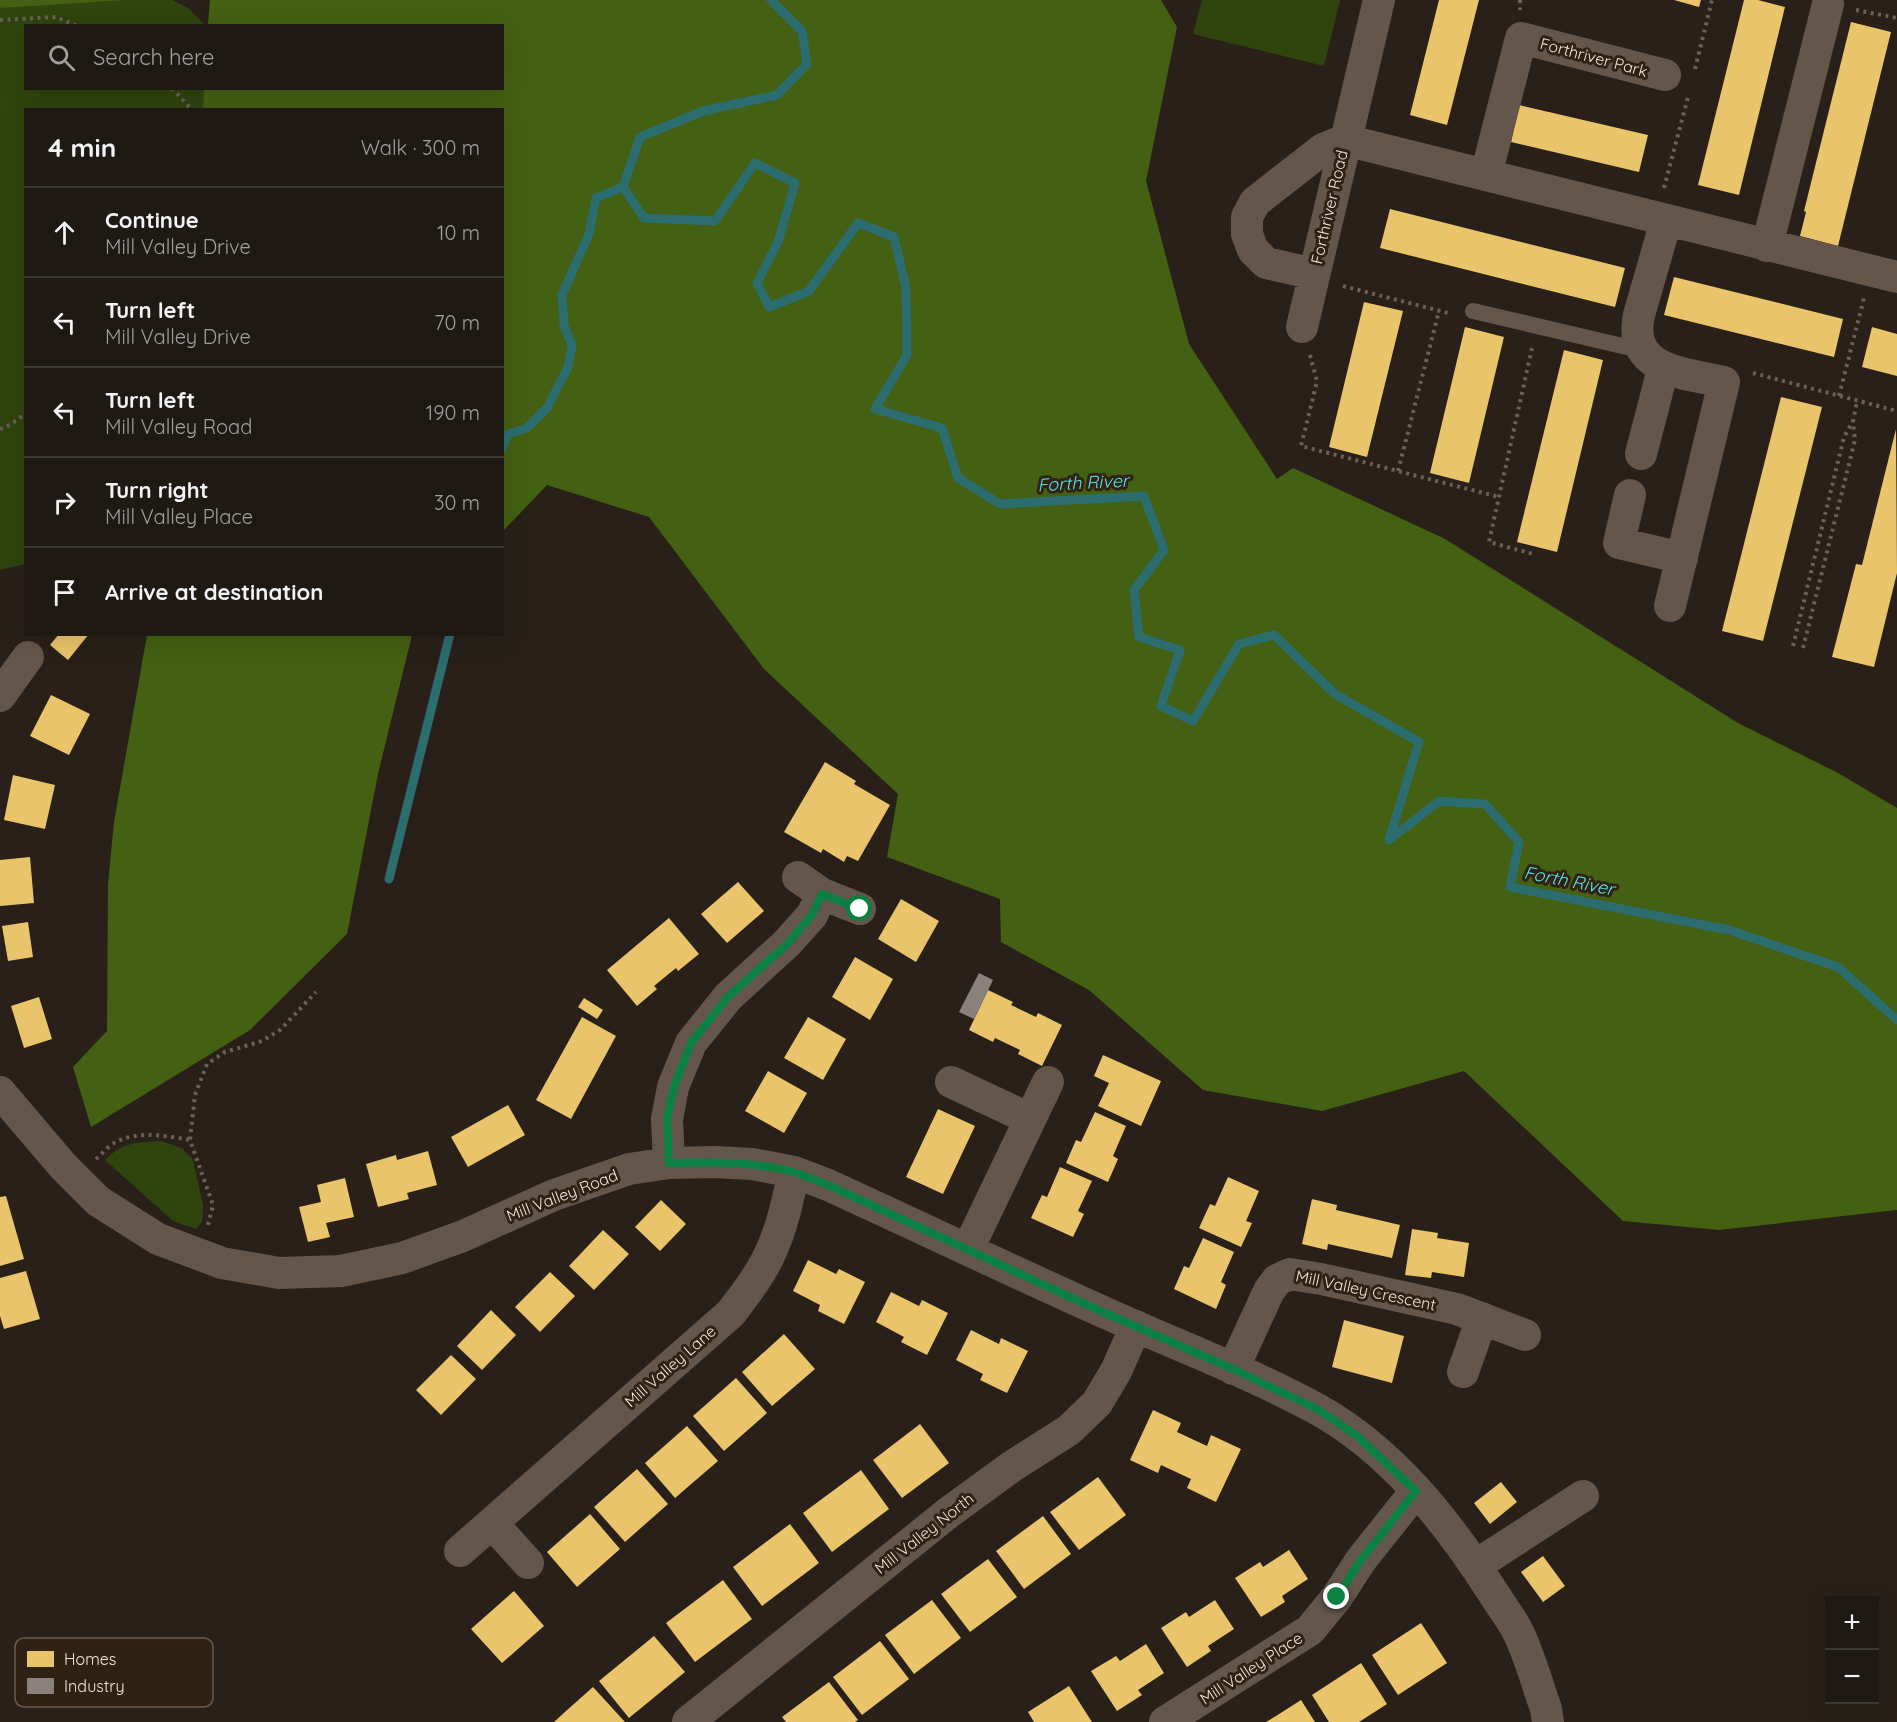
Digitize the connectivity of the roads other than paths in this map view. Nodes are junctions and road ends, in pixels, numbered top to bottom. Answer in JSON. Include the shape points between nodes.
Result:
{"nodes":[{"id":1,"x":1379,"y":0,"type":"edge"},
{"id":2,"x":1828,"y":4,"type":"road end"},
{"id":3,"x":1682,"y":81,"type":"road end"},
{"id":4,"x":1345,"y":140,"type":"junction"},
{"id":5,"x":1486,"y":176,"type":"junction"},
{"id":6,"x":1661,"y":220,"type":"junction"},
{"id":7,"x":1767,"y":246,"type":"junction"},
{"id":8,"x":1314,"y":274,"type":"junction"},
{"id":9,"x":1884,"y":274,"type":"edge"},
{"id":10,"x":1473,"y":311,"type":"road end"},
{"id":11,"x":1302,"y":327,"type":"road end"},
{"id":12,"x":1653,"y":360,"type":"junction"},
{"id":13,"x":1641,"y":454,"type":"dead end"},
{"id":14,"x":1630,"y":495,"type":"dead end"},
{"id":15,"x":1682,"y":558,"type":"junction"},
{"id":16,"x":1671,"y":606,"type":"dead end"},
{"id":17,"x":28,"y":657,"type":"dead end"},
{"id":18,"x":0,"y":696,"type":"edge"},
{"id":19,"x":860,"y":909,"type":"dead end"},
{"id":20,"x":951,"y":1082,"type":"dead end"},
{"id":21,"x":1048,"y":1082,"type":"dead end"},
{"id":22,"x":0,"y":1092,"type":"edge"},
{"id":23,"x":1030,"y":1119,"type":"junction"},
{"id":24,"x":669,"y":1163,"type":"junction"},
{"id":25,"x":794,"y":1172,"type":"junction"},
{"id":26,"x":968,"y":1249,"type":"junction"},
{"id":27,"x":1482,"y":1318,"type":"junction"},
{"id":28,"x":1136,"y":1326,"type":"junction"},
{"id":29,"x":1525,"y":1335,"type":"dead end"},
{"id":30,"x":1233,"y":1369,"type":"junction"},
{"id":31,"x":1463,"y":1372,"type":"dead end"},
{"id":32,"x":1416,"y":1491,"type":"junction"},
{"id":33,"x":1583,"y":1496,"type":"dead end"},
{"id":34,"x":492,"y":1523,"type":"junction"},
{"id":35,"x":460,"y":1551,"type":"dead end"},
{"id":36,"x":528,"y":1563,"type":"dead end"},
{"id":37,"x":1475,"y":1566,"type":"junction"},
{"id":38,"x":688,"y":1722,"type":"edge"},
{"id":39,"x":1165,"y":1722,"type":"edge"},
{"id":40,"x":1548,"y":1722,"type":"edge"}],
"edges":[{"from":1,"to":4,"type":"street","name":"Forthriver Road"},
{"from":2,"to":7,"type":"street"},
{"from":3,"to":5,"type":"street","name":"Forthriver Park","via":[[1521,38]]},
{"from":4,"to":5,"type":"street"},
{"from":4,"to":8,"type":"street","name":"Forthriver Road"},
{"from":4,"to":8,"type":"street","name":"Forthriver Road","via":[[1323,149],[1255,202],[1247,217],[1247,234],[1254,250],[1266,262]]},
{"from":5,"to":6,"type":"street"},
{"from":6,"to":7,"type":"street"},
{"from":6,"to":12,"type":"street","via":[[1636,329],[1640,345]]},
{"from":7,"to":9,"type":"street"},
{"from":8,"to":11,"type":"street","name":"Forthriver Road"},
{"from":10,"to":12,"type":"lane"},
{"from":12,"to":13,"type":"street"},
{"from":12,"to":15,"type":"street","via":[[1724,382]]},
{"from":14,"to":15,"type":"street","via":[[1619,543]]},
{"from":15,"to":16,"type":"street"},
{"from":17,"to":18,"type":"street"},
{"from":19,"to":24,"type":"street","via":[[810,885],[812,915],[787,944],[728,997],[691,1043],[667,1119]]},
{"from":20,"to":23,"type":"street"},
{"from":21,"to":23,"type":"street"},
{"from":22,"to":24,"type":"street","name":"Mill Valley Road","via":[[98,1201],[158,1239],[222,1263],[279,1273],[341,1271],[402,1258],[463,1236],[554,1195],[629,1169]]},
{"from":23,"to":26,"type":"street"},
{"from":24,"to":25,"type":"street","name":"Mill Valley Road","via":[[714,1161]]},
{"from":25,"to":26,"type":"street","name":"Mill Valley Road"},
{"from":25,"to":34,"type":"street","name":"Mill Valley Lane","via":[[772,1249],[754,1283],[731,1313]]},
{"from":26,"to":28,"type":"street","name":"Mill Valley Road"},
{"from":27,"to":29,"type":"street","name":"Mill Valley Crescent"},
{"from":27,"to":30,"type":"street","name":"Mill Valley Crescent","via":[[1457,1309],[1290,1274],[1277,1280],[1269,1291]]},
{"from":27,"to":31,"type":"street"},
{"from":28,"to":30,"type":"street","name":"Mill Valley Road"},
{"from":28,"to":38,"type":"street","name":"Mill Valley North","via":[[1097,1403],[1069,1430],[948,1513]]},
{"from":30,"to":32,"type":"street","name":"Mill Valley Road","via":[[1319,1410],[1357,1436]]},
{"from":32,"to":37,"type":"street","name":"Mill Valley Road"},
{"from":32,"to":39,"type":"street","name":"Mill Valley Place","via":[[1310,1630]]},
{"from":33,"to":37,"type":"street"},
{"from":34,"to":35,"type":"street","name":"Mill Valley Lane"},
{"from":34,"to":36,"type":"street"},
{"from":37,"to":40,"type":"street","name":"Mill Valley Road","via":[[1518,1631]]}]}
